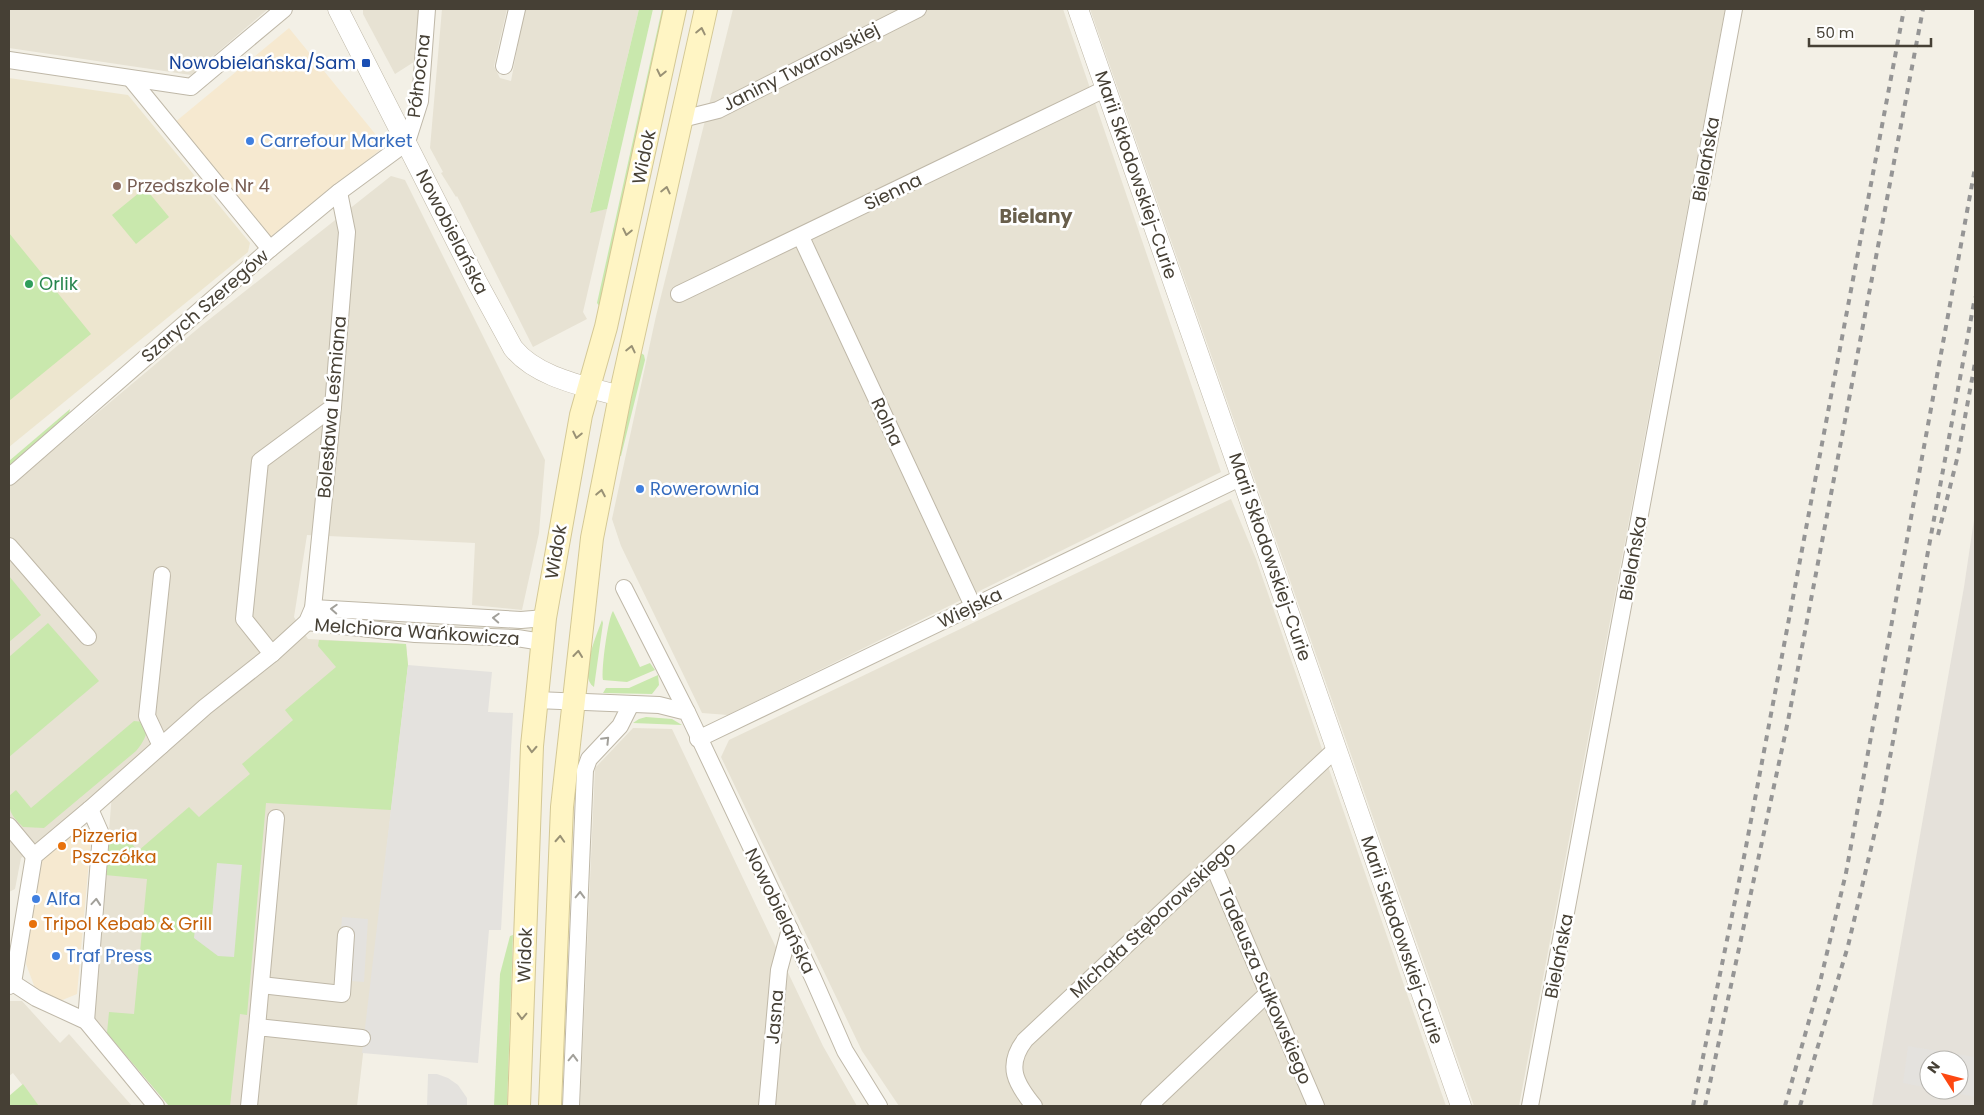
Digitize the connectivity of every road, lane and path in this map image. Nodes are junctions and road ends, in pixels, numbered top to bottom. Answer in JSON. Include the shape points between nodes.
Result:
{"nodes":[{"id":1,"x":284,"y":9,"type":"edge"},
{"id":2,"x":338,"y":9,"type":"edge"},
{"id":3,"x":427,"y":9,"type":"edge"},
{"id":4,"x":517,"y":9,"type":"edge"},
{"id":5,"x":676,"y":9,"type":"edge"},
{"id":6,"x":706,"y":9,"type":"edge"},
{"id":7,"x":918,"y":9,"type":"edge"},
{"id":8,"x":1078,"y":9,"type":"edge"},
{"id":9,"x":1734,"y":9,"type":"edge"},
{"id":10,"x":9,"y":60,"type":"edge"},
{"id":11,"x":504,"y":66,"type":"dead end"},
{"id":12,"x":131,"y":78,"type":"junction"},
{"id":13,"x":1106,"y":88,"type":"junction"},
{"id":14,"x":682,"y":119,"type":"junction"},
{"id":15,"x":407,"y":142,"type":"junction"},
{"id":16,"x":339,"y":192,"type":"junction"},
{"id":17,"x":801,"y":237,"type":"junction"},
{"id":18,"x":270,"y":250,"type":"junction"},
{"id":19,"x":679,"y":294,"type":"dead end"},
{"id":20,"x":588,"y":387,"type":"junction"},
{"id":21,"x":620,"y":396,"type":"junction"},
{"id":22,"x":333,"y":407,"type":"junction"},
{"id":23,"x":9,"y":477,"type":"edge"},
{"id":24,"x":1242,"y":478,"type":"junction"},
{"id":25,"x":9,"y":546,"type":"edge"},
{"id":26,"x":162,"y":575,"type":"dead end"},
{"id":27,"x":624,"y":588,"type":"dead end"},
{"id":28,"x":973,"y":606,"type":"junction"},
{"id":29,"x":310,"y":615,"type":"junction"},
{"id":30,"x":545,"y":618,"type":"junction"},
{"id":31,"x":88,"y":637,"type":"dead end"},
{"id":32,"x":542,"y":642,"type":"junction"},
{"id":33,"x":272,"y":654,"type":"junction"},
{"id":34,"x":536,"y":700,"type":"junction"},
{"id":35,"x":573,"y":702,"type":"junction"},
{"id":36,"x":631,"y":704,"type":"junction"},
{"id":37,"x":687,"y":712,"type":"junction"},
{"id":38,"x":698,"y":739,"type":"junction"},
{"id":39,"x":161,"y":746,"type":"junction"},
{"id":40,"x":1336,"y":749,"type":"junction"},
{"id":41,"x":90,"y":809,"type":"junction"},
{"id":42,"x":276,"y":818,"type":"dead end"},
{"id":43,"x":9,"y":826,"type":"edge"},
{"id":44,"x":34,"y":856,"type":"junction"},
{"id":45,"x":1213,"y":865,"type":"junction"},
{"id":46,"x":790,"y":929,"type":"junction"},
{"id":47,"x":346,"y":935,"type":"dead end"},
{"id":48,"x":11,"y":985,"type":"edge"},
{"id":49,"x":260,"y":985,"type":"junction"},
{"id":50,"x":1267,"y":994,"type":"junction"},
{"id":51,"x":86,"y":1021,"type":"junction"},
{"id":52,"x":257,"y":1027,"type":"junction"},
{"id":53,"x":362,"y":1038,"type":"dead end"},
{"id":54,"x":156,"y":1106,"type":"edge"},
{"id":55,"x":249,"y":1106,"type":"edge"},
{"id":56,"x":519,"y":1106,"type":"edge"},
{"id":57,"x":550,"y":1106,"type":"edge"},
{"id":58,"x":571,"y":1106,"type":"edge"},
{"id":59,"x":767,"y":1106,"type":"edge"},
{"id":60,"x":879,"y":1106,"type":"edge"},
{"id":61,"x":1034,"y":1106,"type":"edge"},
{"id":62,"x":1149,"y":1106,"type":"edge"},
{"id":63,"x":1316,"y":1106,"type":"edge"},
{"id":64,"x":1460,"y":1106,"type":"edge"},
{"id":65,"x":1530,"y":1106,"type":"edge"}],
"edges":[{"from":1,"to":12,"type":"street","via":[[191,87]]},
{"from":2,"to":15,"type":"street","name":"Nowobielańska"},
{"from":3,"to":15,"type":"street","name":"Północna","via":[[420,101]]},
{"from":4,"to":11,"type":"street"},
{"from":5,"to":20,"type":"main road","name":"Widok","one_way":true,"via":[[606,328]]},
{"from":14,"to":6,"type":"main road","name":"Widok","one_way":true},
{"from":7,"to":14,"type":"street","name":"Janiny Twarowskiej","via":[[718,110]]},
{"from":8,"to":13,"type":"street","name":"Marii Skłodowskiej-Curie"},
{"from":9,"to":65,"type":"street","name":"Bielańska"},
{"from":10,"to":12,"type":"street"},
{"from":12,"to":18,"type":"street"},
{"from":13,"to":17,"type":"street","name":"Sienna"},
{"from":13,"to":24,"type":"street","name":"Marii Skłodowskiej-Curie"},
{"from":21,"to":14,"type":"main road","name":"Widok","one_way":true},
{"from":15,"to":16,"type":"street","name":"Szarych Szeregów"},
{"from":15,"to":20,"type":"street","name":"Nowobielańska","via":[[514,348],[537,369]]},
{"from":16,"to":18,"type":"street","name":"Szarych Szeregów"},
{"from":16,"to":22,"type":"street","name":"Bolesława Leśmiana","via":[[347,232]]},
{"from":17,"to":19,"type":"street","name":"Sienna"},
{"from":17,"to":28,"type":"street","name":"Rolna"},
{"from":18,"to":23,"type":"street","name":"Szarych Szeregów"},
{"from":20,"to":21,"type":"street","name":"Nowobielańska"},
{"from":20,"to":30,"type":"main road","name":"Widok","one_way":true,"via":[[571,461]]},
{"from":35,"to":21,"type":"main road","name":"Widok","one_way":true,"via":[[592,538]]},
{"from":22,"to":29,"type":"street","name":"Bolesława Leśmiana"},
{"from":22,"to":33,"type":"street","via":[[260,461],[244,619]]},
{"from":24,"to":28,"type":"street","name":"Wiejska"},
{"from":24,"to":40,"type":"street","name":"Marii Skłodowskiej-Curie"},
{"from":25,"to":31,"type":"street"},
{"from":26,"to":39,"type":"street","via":[[147,716]]},
{"from":27,"to":37,"type":"street","name":"Nowobielańska"},
{"from":28,"to":38,"type":"street","name":"Wiejska"},
{"from":30,"to":29,"type":"street","name":"Melchiora Wańkowicza","one_way":true},
{"from":29,"to":32,"type":"street","name":"Melchiora Wańkowicza","via":[[415,634]]},
{"from":29,"to":33,"type":"street","name":"Melchiora Wańkowicza"},
{"from":30,"to":32,"type":"main road","name":"Widok"},
{"from":32,"to":34,"type":"main road","name":"Widok"},
{"from":33,"to":39,"type":"street","name":"Melchiora Wańkowicza"},
{"from":34,"to":35,"type":"street"},
{"from":34,"to":56,"type":"main road","name":"Widok","one_way":true},
{"from":35,"to":36,"type":"street"},
{"from":57,"to":35,"type":"main road","name":"Widok","one_way":true,"via":[[560,852]]},
{"from":36,"to":37,"type":"street","via":[[659,705]]},
{"from":58,"to":36,"type":"street","one_way":true,"via":[[585,770],[589,759],[620,726]]},
{"from":37,"to":38,"type":"street","name":"Nowobielańska"},
{"from":38,"to":46,"type":"street","name":"Nowobielańska"},
{"from":39,"to":41,"type":"street","name":"Melchiora Wańkowicza"},
{"from":40,"to":45,"type":"street","name":"Michała Stęborowskiego"},
{"from":40,"to":64,"type":"street","name":"Marii Skłodowskiej-Curie"},
{"from":41,"to":44,"type":"street","name":"Melchiora Wańkowicza"},
{"from":51,"to":41,"type":"street","one_way":true,"via":[[101,834]]},
{"from":42,"to":49,"type":"street"},
{"from":43,"to":44,"type":"street"},
{"from":44,"to":48,"type":"street"},
{"from":45,"to":50,"type":"street","name":"Tadeusza Sułkowskiego"},
{"from":45,"to":61,"type":"street","name":"Michała Stęborowskiego","via":[[1020,1047],[1014,1069],[1020,1087]]},
{"from":46,"to":59,"type":"street","name":"Jasna","via":[[779,970]]},
{"from":46,"to":60,"type":"street","name":"Nowobielańska","via":[[845,1051]]},
{"from":47,"to":49,"type":"street","via":[[342,994]]},
{"from":48,"to":51,"type":"street"},
{"from":49,"to":52,"type":"street"},
{"from":50,"to":62,"type":"street"},
{"from":50,"to":63,"type":"street","name":"Tadeusza Sułkowskiego"},
{"from":51,"to":54,"type":"street"},
{"from":52,"to":53,"type":"street"},
{"from":52,"to":55,"type":"street"}]}
